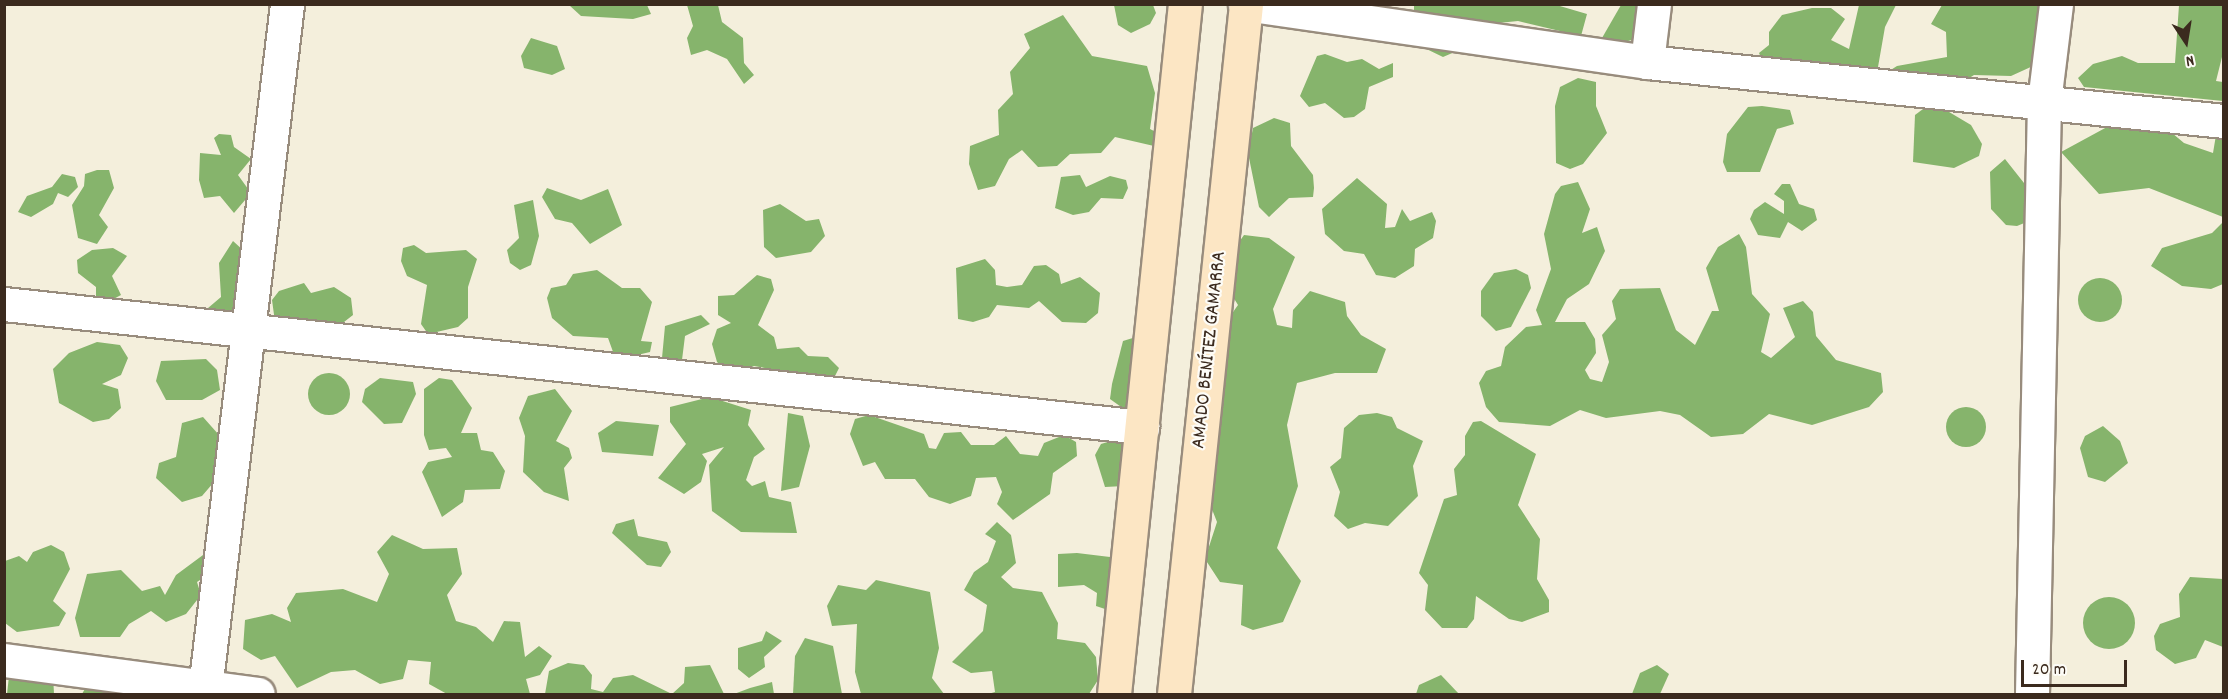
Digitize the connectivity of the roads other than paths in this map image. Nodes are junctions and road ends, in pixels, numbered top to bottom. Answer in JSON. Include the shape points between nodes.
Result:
{"nodes":[{"id":1,"x":287,"y":4,"type":"edge"},
{"id":2,"x":1185,"y":4,"type":"edge"},
{"id":3,"x":1654,"y":4,"type":"edge"},
{"id":4,"x":2056,"y":4,"type":"edge"},
{"id":5,"x":1246,"y":5,"type":"edge"},
{"id":6,"x":1647,"y":62,"type":"junction"},
{"id":7,"x":2044,"y":102,"type":"junction"},
{"id":8,"x":2223,"y":121,"type":"edge"},
{"id":9,"x":4,"y":304,"type":"edge"},
{"id":10,"x":247,"y":329,"type":"junction"},
{"id":11,"x":1142,"y":427,"type":"junction"},
{"id":12,"x":4,"y":660,"type":"edge"},
{"id":13,"x":205,"y":689,"type":"junction"},
{"id":14,"x":258,"y":694,"type":"edge"},
{"id":15,"x":1114,"y":694,"type":"edge"},
{"id":16,"x":1174,"y":694,"type":"edge"},
{"id":17,"x":2032,"y":694,"type":"edge"}],
"edges":[{"from":1,"to":10,"type":"street"},
{"from":2,"to":11,"type":"main road"},
{"from":3,"to":6,"type":"street"},
{"from":4,"to":7,"type":"street"},
{"from":5,"to":6,"type":"street"},
{"from":5,"to":16,"type":"main road","name":"AMADO BENÍTEZ GAMARRA"},
{"from":6,"to":7,"type":"street"},
{"from":7,"to":8,"type":"street"},
{"from":7,"to":17,"type":"street"},
{"from":9,"to":10,"type":"street"},
{"from":10,"to":11,"type":"street"},
{"from":10,"to":13,"type":"street"},
{"from":11,"to":15,"type":"main road"},
{"from":12,"to":13,"type":"street"},
{"from":13,"to":14,"type":"street"}]}
